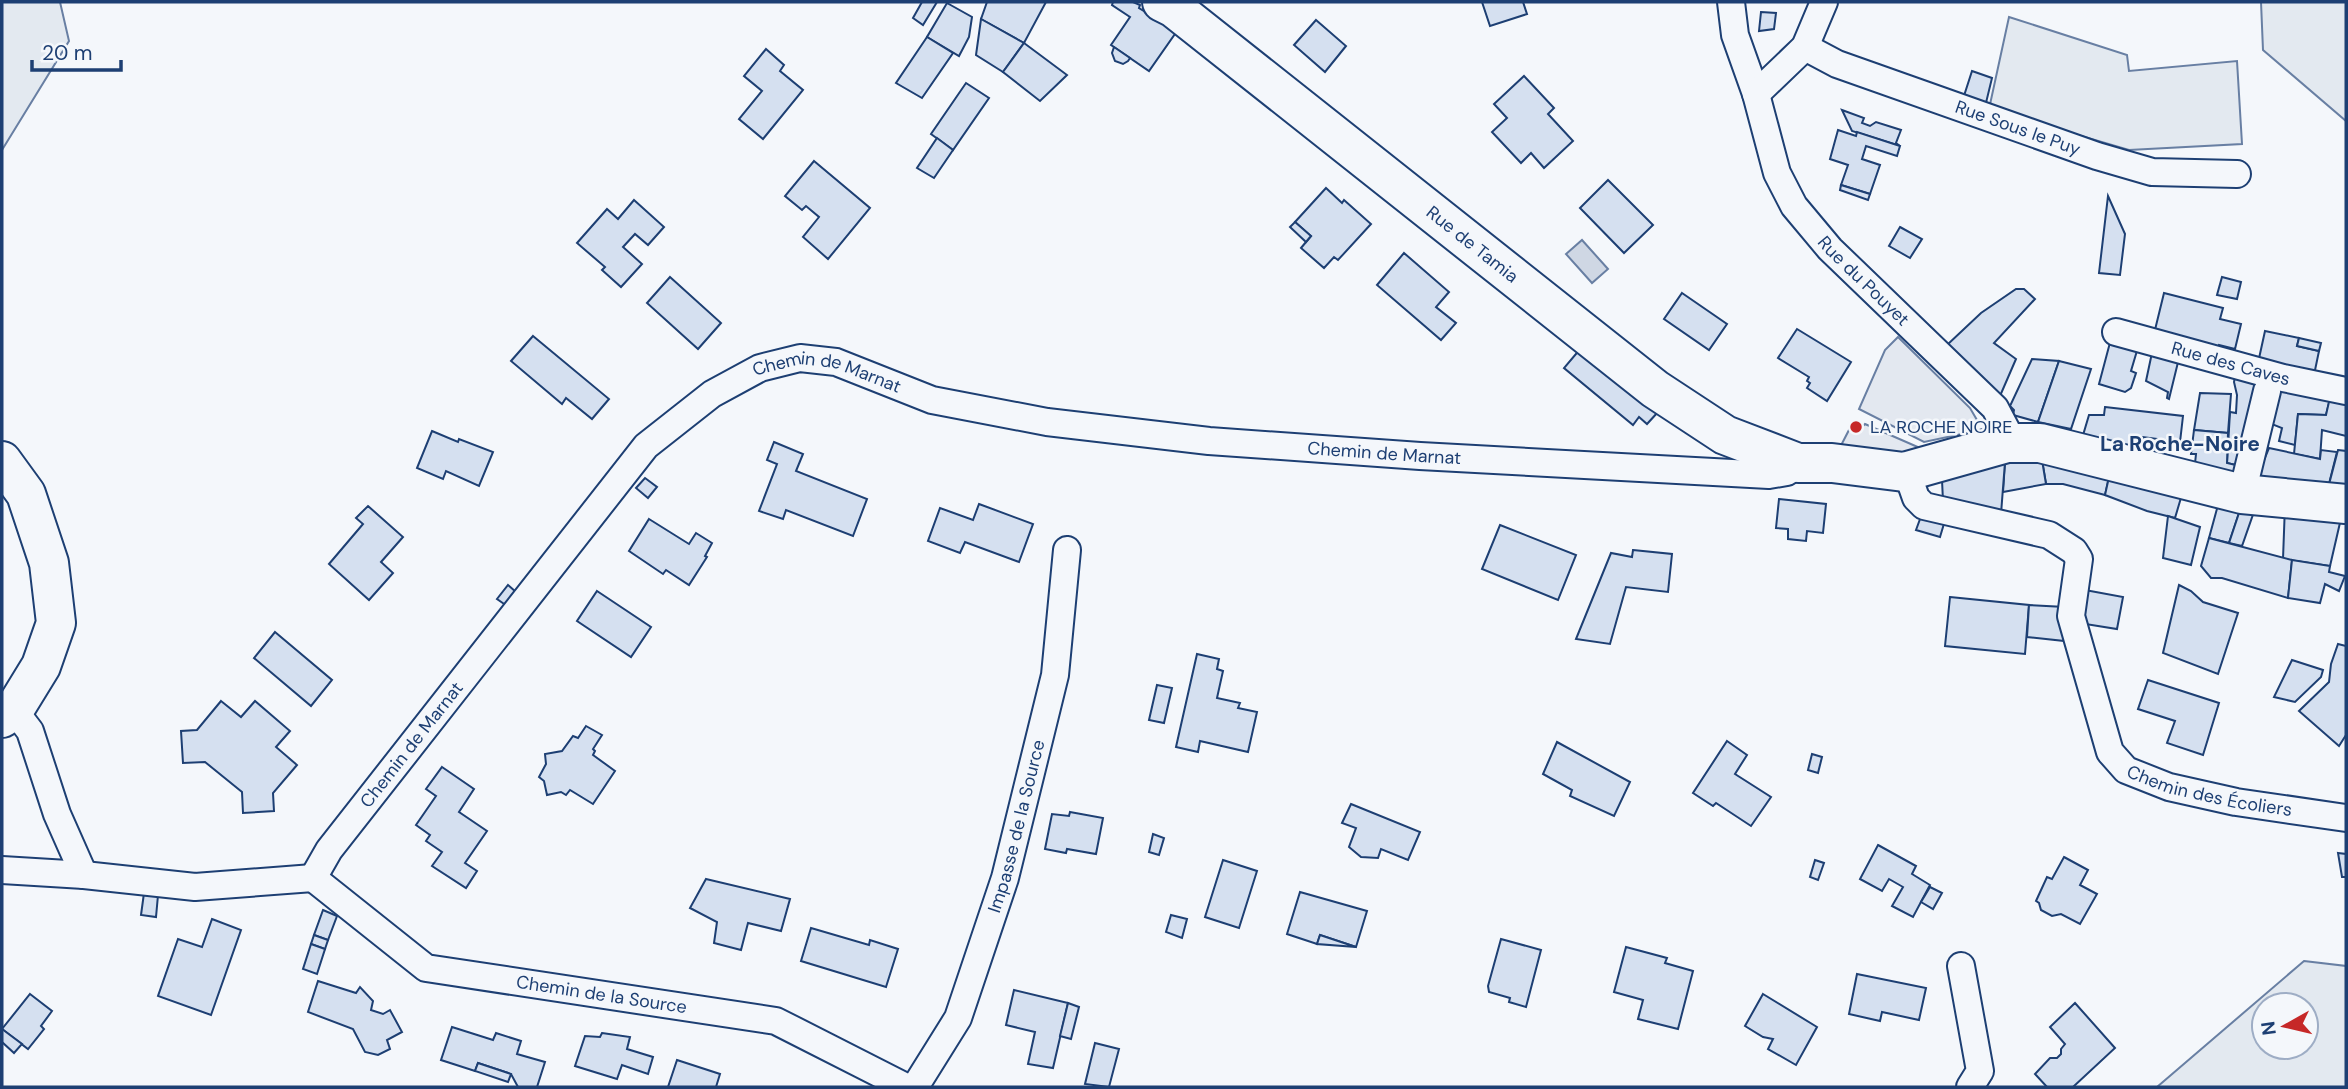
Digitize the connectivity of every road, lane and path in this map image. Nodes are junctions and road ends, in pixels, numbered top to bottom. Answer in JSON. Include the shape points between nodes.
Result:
{"nodes":[{"id":1,"x":1162,"y":2,"type":"edge"},
{"id":2,"x":1731,"y":2,"type":"edge"},
{"id":3,"x":1824,"y":2,"type":"edge"},
{"id":4,"x":1805,"y":47,"type":"junction"},
{"id":5,"x":1756,"y":94,"type":"junction"},
{"id":6,"x":2237,"y":174,"type":"dead end"},
{"id":7,"x":2116,"y":332,"type":"dead end"},
{"id":8,"x":2267,"y":391,"type":"dead end"},
{"id":9,"x":2346,"y":391,"type":"edge"},
{"id":10,"x":2007,"y":443,"type":"junction"},
{"id":11,"x":2,"y":461,"type":"edge"},
{"id":12,"x":1798,"y":463,"type":"junction"},
{"id":13,"x":1916,"y":469,"type":"junction"},
{"id":14,"x":2242,"y":494,"type":"junction"},
{"id":15,"x":2346,"y":504,"type":"edge"},
{"id":16,"x":1067,"y":550,"type":"dead end"},
{"id":17,"x":8,"y":714,"type":"edge"},
{"id":18,"x":2346,"y":819,"type":"edge"},
{"id":19,"x":2324,"y":838,"type":"dead end"},
{"id":20,"x":2,"y":870,"type":"edge"},
{"id":21,"x":84,"y":875,"type":"junction"},
{"id":22,"x":313,"y":878,"type":"junction"},
{"id":23,"x":1961,"y":967,"type":"dead end"},
{"id":24,"x":906,"y":1087,"type":"edge"},
{"id":25,"x":915,"y":1087,"type":"edge"},
{"id":26,"x":1970,"y":1087,"type":"edge"}],
"edges":[{"from":1,"to":12,"type":"street","name":"Rue de Tamia","via":[[1655,389],[1725,435]]},
{"from":2,"to":5,"type":"street","name":"Rue du Pouyet","via":[[1735,34]]},
{"from":3,"to":4,"type":"street"},
{"from":4,"to":5,"type":"street"},
{"from":4,"to":6,"type":"street","name":"Rue Sous le Puy","via":[[1836,64],[2152,173]]},
{"from":5,"to":10,"type":"street","name":"Rue du Pouyet","via":[[1777,173],[1794,206],[1830,249],[1994,408],[2006,429]]},
{"from":7,"to":9,"type":"street","name":"Rue des Caves"},
{"from":8,"to":14,"type":"street"},
{"from":10,"to":13,"type":"street"},
{"from":10,"to":14,"type":"street","via":[[2040,443]]},
{"from":11,"to":17,"type":"street","via":[[26,494],[50,563],[56,623],[41,666]]},
{"from":12,"to":13,"type":"street","via":[[1905,472]]},
{"from":12,"to":22,"type":"street","name":"Chemin de Marnat","via":[[1787,472],[1769,475],[1209,441],[1047,422],[932,400],[836,362],[800,358],[760,368],[712,394],[646,446],[329,850]]},
{"from":13,"to":18,"type":"street","name":"Chemin des Écoliers","via":[[1910,481],[1924,506],[2049,535],[2074,551],[2078,559],[2071,616],[2110,752],[2126,769],[2169,788]]},
{"from":14,"to":15,"type":"street"},
{"from":16,"to":25,"type":"street","name":"Impasse de la Source","via":[[1055,675],[1005,878],[958,1018]]},
{"from":17,"to":21,"type":"street","via":[[30,731],[57,814]]},
{"from":18,"to":19,"type":"street"},
{"from":20,"to":21,"type":"street"},
{"from":21,"to":22,"type":"street","via":[[195,887]]},
{"from":22,"to":24,"type":"street","name":"Chemin de la Source","via":[[426,968],[776,1021]]},
{"from":23,"to":26,"type":"street","via":[[1980,1071]]}]}
